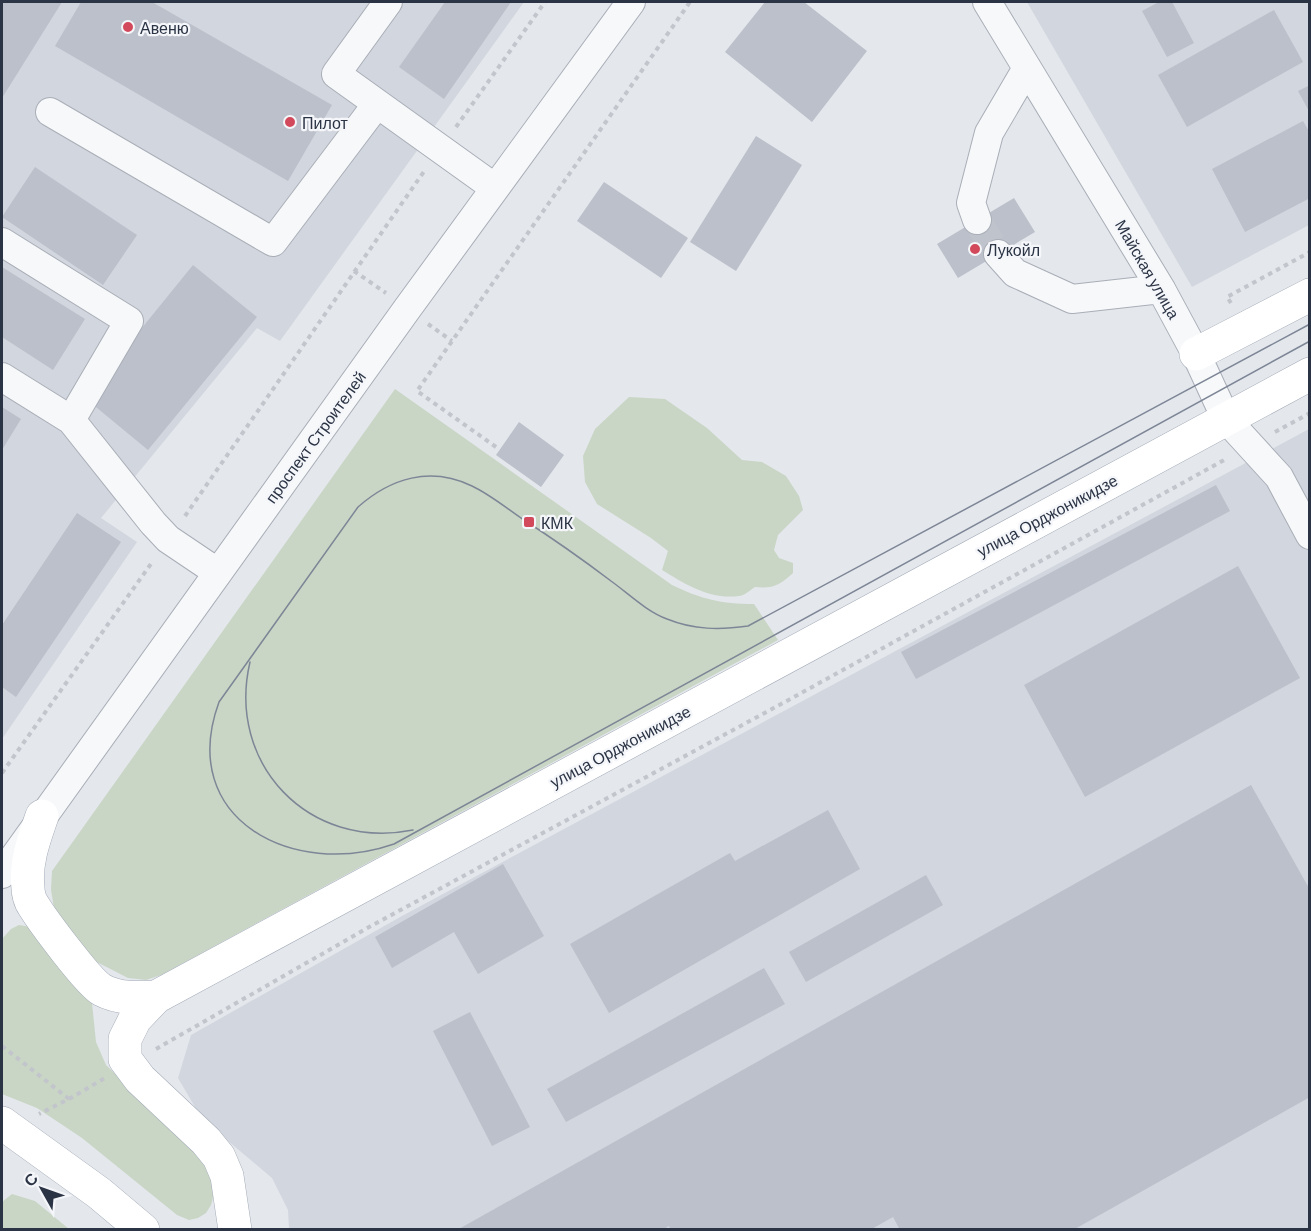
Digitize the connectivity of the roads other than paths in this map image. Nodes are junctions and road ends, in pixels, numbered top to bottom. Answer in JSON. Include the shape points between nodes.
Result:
{"nodes":[{"id":1,"x":388,"y":2,"type":"edge"},
{"id":2,"x":631,"y":2,"type":"edge"},
{"id":3,"x":987,"y":2,"type":"edge"},
{"id":4,"x":1027,"y":68,"type":"junction"},
{"id":5,"x":377,"y":104,"type":"junction"},
{"id":6,"x":50,"y":112,"type":"dead end"},
{"id":7,"x":495,"y":188,"type":"junction"},
{"id":8,"x":977,"y":220,"type":"tunnel mouth"},
{"id":9,"x":2,"y":242,"type":"edge"},
{"id":10,"x":998,"y":254,"type":"tunnel mouth"},
{"id":11,"x":1161,"y":289,"type":"junction"},
{"id":12,"x":1310,"y":295,"type":"edge"},
{"id":13,"x":1196,"y":354,"type":"junction"},
{"id":14,"x":1310,"y":374,"type":"edge"},
{"id":15,"x":2,"y":377,"type":"edge"},
{"id":16,"x":1226,"y":419,"type":"junction"},
{"id":17,"x":71,"y":420,"type":"junction"},
{"id":18,"x":1310,"y":535,"type":"edge"},
{"id":19,"x":218,"y":572,"type":"junction"},
{"id":20,"x":42,"y":816,"type":"junction"},
{"id":21,"x":2,"y":874,"type":"edge"},
{"id":22,"x":156,"y":997,"type":"junction"},
{"id":23,"x":5,"y":1125,"type":"edge"},
{"id":24,"x":143,"y":1230,"type":"edge"},
{"id":25,"x":235,"y":1230,"type":"edge"}],
"edges":[{"from":1,"to":5,"type":"street","via":[[336,74]]},
{"from":2,"to":7,"type":"street","name":"проспект Строителей"},
{"from":3,"to":4,"type":"street","name":"Майская улица"},
{"from":4,"to":8,"type":"street","via":[[989,133],[971,203]]},
{"from":4,"to":11,"type":"street","name":"Майская улица"},
{"from":5,"to":6,"type":"street","via":[[273,242]]},
{"from":5,"to":7,"type":"street"},
{"from":7,"to":19,"type":"street","name":"проспект Строителей"},
{"from":9,"to":17,"type":"street","via":[[129,321]]},
{"from":10,"to":11,"type":"street","via":[[1015,273],[1072,299]]},
{"from":11,"to":13,"type":"street","name":"Майская улица"},
{"from":12,"to":13,"type":"main road"},
{"from":13,"to":16,"type":"street","name":"Майская улица"},
{"from":14,"to":16,"type":"main road","name":"улица Орджоникидзе"},
{"from":15,"to":17,"type":"street"},
{"from":16,"to":18,"type":"street","name":"Майская улица","via":[[1279,477]]},
{"from":16,"to":22,"type":"main road","name":"улица Орджоникидзе"},
{"from":17,"to":19,"type":"street","via":[[153,524],[168,539]]},
{"from":19,"to":20,"type":"street","name":"проспект Строителей"},
{"from":20,"to":21,"type":"street","name":"проспект Строителей"},
{"from":20,"to":22,"type":"main road","name":"улица Орджоникидзе","via":[[28,867],[31,903],[101,989],[117,996]]},
{"from":22,"to":25,"type":"main road","via":[[135,1018],[125,1039],[126,1059],[140,1079],[219,1156],[227,1176]]},
{"from":23,"to":24,"type":"main road"}]}
